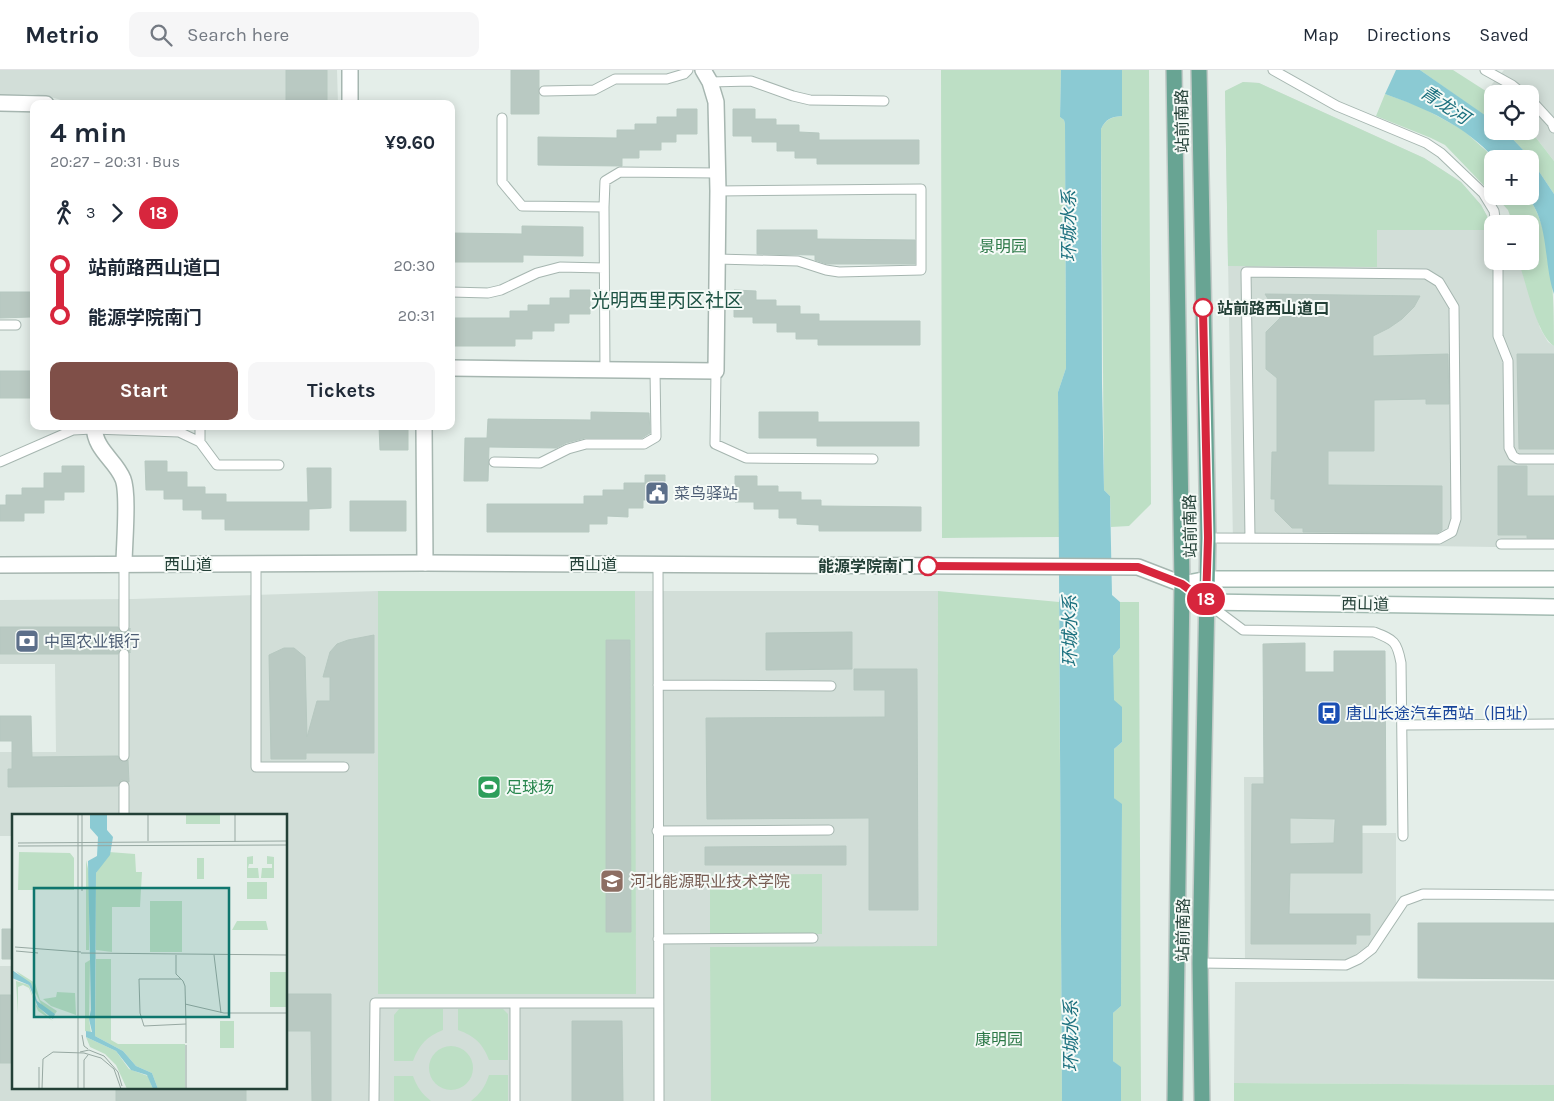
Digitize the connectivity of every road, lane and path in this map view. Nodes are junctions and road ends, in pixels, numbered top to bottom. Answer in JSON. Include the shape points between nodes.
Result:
{"nodes":[{"id":1,"x":350,"y":70,"type":"edge"},
{"id":2,"x":688,"y":70,"type":"edge"},
{"id":3,"x":1174,"y":70,"type":"edge"},
{"id":4,"x":1199,"y":70,"type":"edge"},
{"id":5,"x":1273,"y":70,"type":"edge"},
{"id":6,"x":1485,"y":70,"type":"edge"},
{"id":7,"x":707,"y":76,"type":"edge"},
{"id":8,"x":1512,"y":85,"type":"edge"},
{"id":9,"x":544,"y":91,"type":"dead end"},
{"id":10,"x":350,"y":100,"type":"edge"},
{"id":11,"x":884,"y":101,"type":"dead end"},
{"id":12,"x":0,"y":103,"type":"edge"},
{"id":13,"x":30,"y":104,"type":"edge"},
{"id":14,"x":1539,"y":109,"type":"edge"},
{"id":15,"x":502,"y":118,"type":"dead end"},
{"id":16,"x":1553,"y":124,"type":"edge"},
{"id":17,"x":717,"y":173,"type":"junction"},
{"id":18,"x":718,"y":190,"type":"junction"},
{"id":19,"x":604,"y":207,"type":"junction"},
{"id":20,"x":1494,"y":215,"type":"edge"},
{"id":21,"x":717,"y":259,"type":"junction"},
{"id":22,"x":604,"y":268,"type":"junction"},
{"id":23,"x":1498,"y":270,"type":"edge"},
{"id":24,"x":455,"y":292,"type":"edge"},
{"id":25,"x":0,"y":325,"type":"edge"},
{"id":26,"x":16,"y":325,"type":"dead end"},
{"id":27,"x":455,"y":368,"type":"edge"},
{"id":28,"x":605,"y":371,"type":"junction"},
{"id":29,"x":655,"y":371,"type":"junction"},
{"id":30,"x":716,"y":371,"type":"junction"},
{"id":31,"x":73,"y":430,"type":"edge"},
{"id":32,"x":94,"y":430,"type":"edge"},
{"id":33,"x":136,"y":430,"type":"edge"},
{"id":34,"x":200,"y":430,"type":"edge"},
{"id":35,"x":424,"y":430,"type":"edge"},
{"id":36,"x":200,"y":442,"type":"junction"},
{"id":37,"x":874,"y":459,"type":"dead end"},
{"id":38,"x":1554,"y":459,"type":"edge"},
{"id":39,"x":0,"y":462,"type":"edge"},
{"id":40,"x":494,"y":462,"type":"dead end"},
{"id":41,"x":279,"y":465,"type":"dead end"},
{"id":42,"x":1208,"y":538,"type":"junction"},
{"id":43,"x":1250,"y":538,"type":"junction"},
{"id":44,"x":1501,"y":544,"type":"dead end"},
{"id":45,"x":1554,"y":544,"type":"edge"},
{"id":46,"x":425,"y":563,"type":"junction"},
{"id":47,"x":0,"y":564,"type":"edge"},
{"id":48,"x":124,"y":564,"type":"junction"},
{"id":49,"x":256,"y":564,"type":"junction"},
{"id":50,"x":658,"y":564,"type":"junction"},
{"id":51,"x":1208,"y":579,"type":"junction"},
{"id":52,"x":1554,"y":579,"type":"edge"},
{"id":53,"x":1182,"y":584,"type":"junction"},
{"id":54,"x":1206,"y":602,"type":"junction"},
{"id":55,"x":1554,"y":607,"type":"edge"},
{"id":56,"x":124,"y":627,"type":"dead end"},
{"id":57,"x":124,"y":654,"type":"dead end"},
{"id":58,"x":658,"y":685,"type":"junction"},
{"id":59,"x":831,"y":686,"type":"dead end"},
{"id":60,"x":1554,"y":724,"type":"edge"},
{"id":61,"x":1402,"y":725,"type":"junction"},
{"id":62,"x":124,"y":756,"type":"dead end"},
{"id":63,"x":344,"y":768,"type":"dead end"},
{"id":64,"x":124,"y":786,"type":"dead end"},
{"id":65,"x":124,"y":814,"type":"edge"},
{"id":66,"x":828,"y":830,"type":"dead end"},
{"id":67,"x":658,"y":831,"type":"junction"},
{"id":68,"x":1403,"y":836,"type":"dead end"},
{"id":69,"x":1554,"y":894,"type":"edge"},
{"id":70,"x":814,"y":938,"type":"dead end"},
{"id":71,"x":658,"y":939,"type":"junction"},
{"id":72,"x":1200,"y":963,"type":"junction"},
{"id":73,"x":515,"y":1002,"type":"junction"},
{"id":74,"x":658,"y":1002,"type":"junction"},
{"id":75,"x":374,"y":1101,"type":"edge"},
{"id":76,"x":515,"y":1101,"type":"edge"},
{"id":77,"x":659,"y":1101,"type":"edge"},
{"id":78,"x":1175,"y":1101,"type":"edge"},
{"id":79,"x":1202,"y":1101,"type":"edge"}],
"edges":[{"from":1,"to":10,"type":"street"},
{"from":2,"to":9,"type":"lane","via":[[667,79],[615,79],[594,90]]},
{"from":3,"to":53,"type":"main road","name":"站前南路"},
{"from":4,"to":42,"type":"main road","name":"站前南路"},
{"from":5,"to":20,"type":"lane","via":[[1337,106],[1426,143],[1483,192]]},
{"from":6,"to":8,"type":"lane"},
{"from":7,"to":11,"type":"lane","via":[[752,81],[810,100]]},
{"from":7,"to":17,"type":"street","via":[[716,102]]},
{"from":12,"to":13,"type":"street"},
{"from":14,"to":16,"type":"lane"},
{"from":15,"to":19,"type":"lane","via":[[502,182],[522,206]]},
{"from":17,"to":18,"type":"street"},
{"from":17,"to":19,"type":"lane","via":[[620,172],[605,181]]},
{"from":18,"to":21,"type":"street"},
{"from":18,"to":21,"type":"lane","via":[[921,189],[921,270],[839,272],[798,261]]},
{"from":19,"to":22,"type":"lane"},
{"from":21,"to":30,"type":"street"},
{"from":22,"to":24,"type":"lane","via":[[560,267],[537,273],[501,290]]},
{"from":22,"to":28,"type":"lane"},
{"from":23,"to":38,"type":"lane","via":[[1498,336],[1508,361],[1509,448],[1518,459]]},
{"from":25,"to":26,"type":"lane"},
{"from":27,"to":28,"type":"street"},
{"from":28,"to":29,"type":"street"},
{"from":29,"to":30,"type":"street"},
{"from":29,"to":40,"type":"lane","via":[[656,437],[644,444],[586,444],[540,463]]},
{"from":30,"to":37,"type":"lane","via":[[715,444],[746,458]]},
{"from":31,"to":39,"type":"lane"},
{"from":32,"to":48,"type":"street","via":[[96,443],[123,479],[126,491]]},
{"from":33,"to":36,"type":"lane","via":[[179,432]]},
{"from":34,"to":36,"type":"lane"},
{"from":35,"to":46,"type":"street"},
{"from":36,"to":41,"type":"lane","via":[[217,465]]},
{"from":42,"to":43,"type":"lane"},
{"from":42,"to":51,"type":"main road","name":"站前南路"},
{"from":43,"to":43,"type":"lane","via":[[1246,272],[1426,274],[1439,282],[1454,308],[1456,519],[1452,532],[1439,539]]},
{"from":44,"to":45,"type":"lane"},
{"from":46,"to":49,"type":"street","name":"西山道"},
{"from":46,"to":50,"type":"street","name":"西山道"},
{"from":47,"to":48,"type":"street","name":"西山道"},
{"from":48,"to":49,"type":"street","name":"西山道"},
{"from":48,"to":56,"type":"lane"},
{"from":49,"to":63,"type":"lane","via":[[256,768]]},
{"from":50,"to":53,"type":"street","name":"西山道","via":[[1138,567]]},
{"from":50,"to":58,"type":"lane"},
{"from":51,"to":52,"type":"street","name":"西山道"},
{"from":51,"to":53,"type":"street","name":"西山道"},
{"from":51,"to":54,"type":"main road","name":"站前南路"},
{"from":53,"to":54,"type":"street","name":"西山道"},
{"from":53,"to":78,"type":"main road","name":"站前南路"},
{"from":54,"to":55,"type":"street","name":"西山道"},
{"from":54,"to":61,"type":"lane","via":[[1243,630],[1374,632],[1392,639],[1401,663]]},
{"from":54,"to":72,"type":"main road","name":"站前南路"},
{"from":57,"to":62,"type":"lane"},
{"from":58,"to":59,"type":"lane"},
{"from":58,"to":67,"type":"lane"},
{"from":60,"to":61,"type":"lane"},
{"from":61,"to":68,"type":"lane"},
{"from":64,"to":65,"type":"lane"},
{"from":66,"to":67,"type":"lane"},
{"from":67,"to":71,"type":"lane"},
{"from":69,"to":72,"type":"lane","via":[[1423,894],[1404,901],[1372,949],[1346,965]]},
{"from":70,"to":71,"type":"lane"},
{"from":71,"to":74,"type":"lane"},
{"from":72,"to":79,"type":"main road","name":"站前南路"},
{"from":73,"to":74,"type":"lane"},
{"from":73,"to":75,"type":"lane","via":[[374,1003]]},
{"from":73,"to":76,"type":"lane"},
{"from":74,"to":77,"type":"lane"}]}
